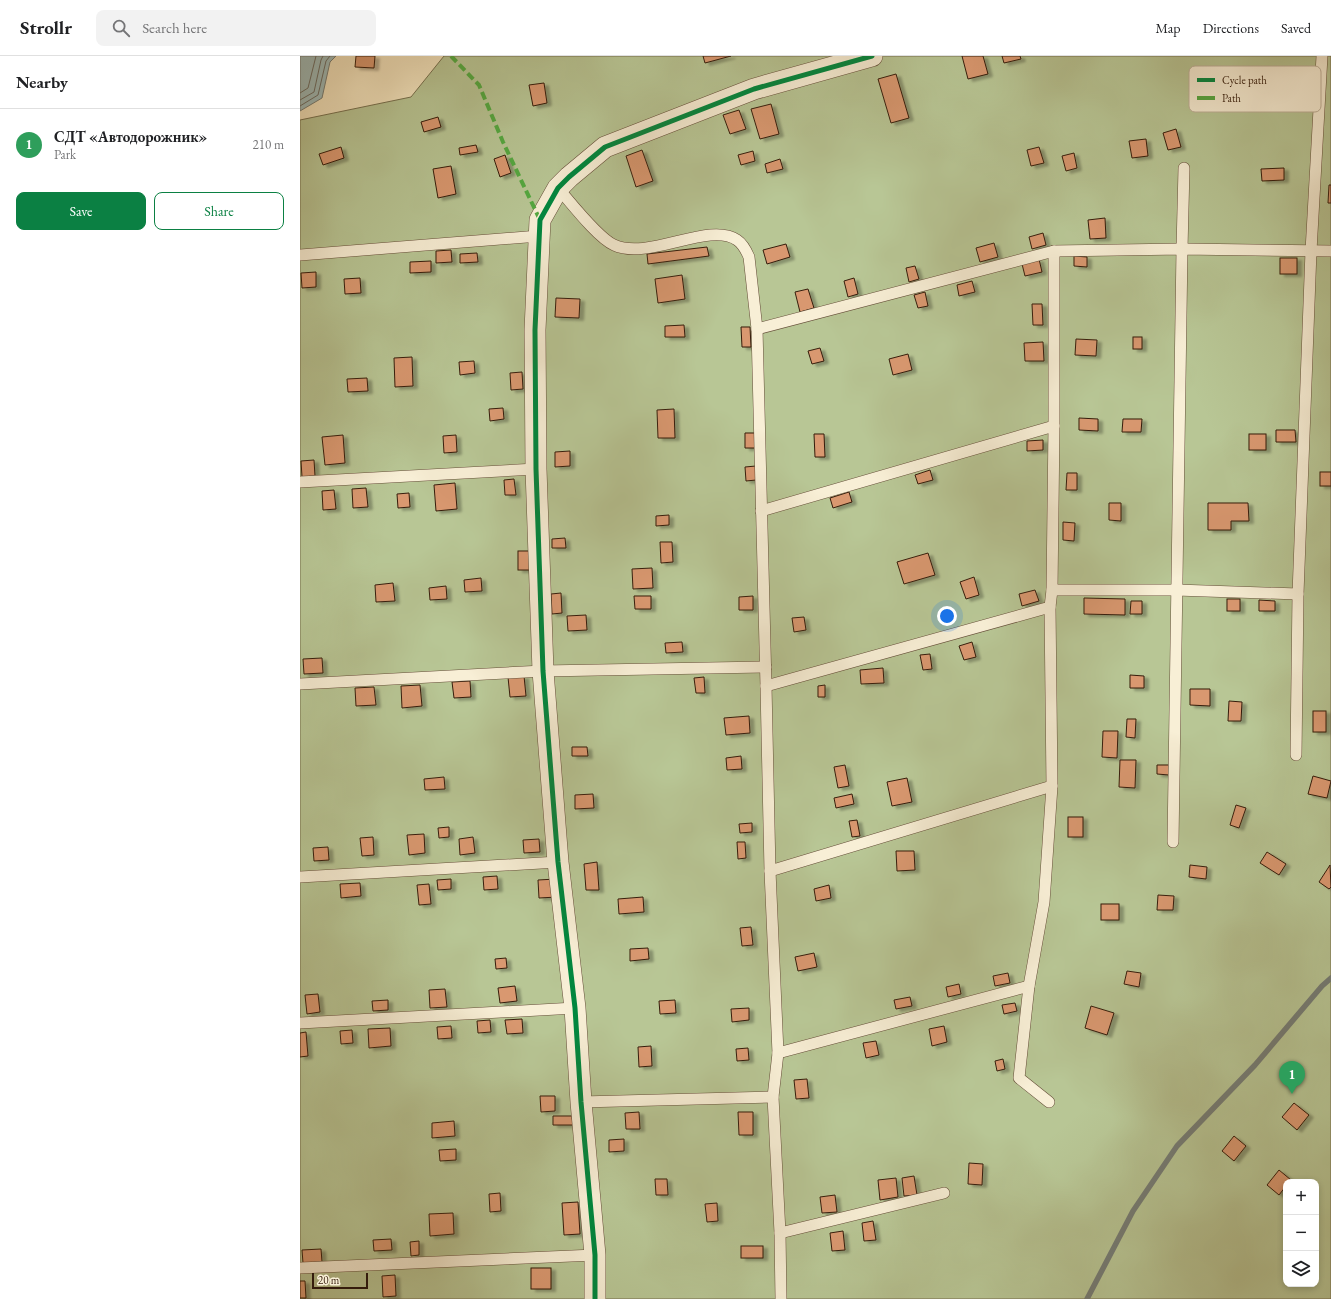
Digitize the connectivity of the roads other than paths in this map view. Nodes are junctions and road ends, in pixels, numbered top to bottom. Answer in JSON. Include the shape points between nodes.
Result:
{"nodes":[{"id":1,"x":872,"y":56,"type":"edge"},
{"id":2,"x":1325,"y":63,"type":"edge"},
{"id":3,"x":1184,"y":168,"type":"dead end"},
{"id":4,"x":558,"y":188,"type":"junction"},
{"id":5,"x":539,"y":236,"type":"junction"},
{"id":6,"x":1182,"y":249,"type":"junction"},
{"id":7,"x":1054,"y":251,"type":"junction"},
{"id":8,"x":1311,"y":251,"type":"junction"},
{"id":9,"x":1331,"y":251,"type":"edge"},
{"id":10,"x":300,"y":255,"type":"edge"},
{"id":11,"x":757,"y":329,"type":"junction"},
{"id":12,"x":1054,"y":426,"type":"junction"},
{"id":13,"x":536,"y":469,"type":"junction"},
{"id":14,"x":300,"y":482,"type":"edge"},
{"id":15,"x":761,"y":511,"type":"junction"},
{"id":16,"x":1052,"y":590,"type":"junction"},
{"id":17,"x":1176,"y":590,"type":"junction"},
{"id":18,"x":1298,"y":594,"type":"junction"},
{"id":19,"x":1050,"y":607,"type":"junction"},
{"id":20,"x":766,"y":667,"type":"junction"},
{"id":21,"x":543,"y":671,"type":"junction"},
{"id":22,"x":300,"y":684,"type":"edge"},
{"id":23,"x":766,"y":686,"type":"junction"},
{"id":24,"x":1296,"y":755,"type":"dead end"},
{"id":25,"x":1052,"y":786,"type":"junction"},
{"id":26,"x":1173,"y":842,"type":"dead end"},
{"id":27,"x":558,"y":862,"type":"junction"},
{"id":28,"x":770,"y":871,"type":"junction"},
{"id":29,"x":300,"y":877,"type":"edge"},
{"id":30,"x":1029,"y":986,"type":"junction"},
{"id":31,"x":575,"y":1008,"type":"junction"},
{"id":32,"x":300,"y":1022,"type":"edge"},
{"id":33,"x":778,"y":1052,"type":"junction"},
{"id":34,"x":773,"y":1097,"type":"junction"},
{"id":35,"x":581,"y":1102,"type":"junction"},
{"id":36,"x":1049,"y":1102,"type":"dead end"},
{"id":37,"x":944,"y":1193,"type":"dead end"},
{"id":38,"x":780,"y":1233,"type":"junction"},
{"id":39,"x":595,"y":1255,"type":"junction"},
{"id":40,"x":300,"y":1268,"type":"edge"},
{"id":41,"x":595,"y":1299,"type":"edge"},
{"id":42,"x":781,"y":1299,"type":"edge"}],
"edges":[{"from":1,"to":4,"type":"street","via":[[754,89],[605,147]]},
{"from":2,"to":8,"type":"lane"},
{"from":3,"to":6,"type":"lane"},
{"from":4,"to":5,"type":"street","via":[[540,220]]},
{"from":4,"to":11,"type":"lane","via":[[604,239],[625,249],[640,249],[714,235],[727,235],[737,240],[745,247],[749,257]]},
{"from":5,"to":10,"type":"lane"},
{"from":5,"to":13,"type":"street","via":[[535,330]]},
{"from":6,"to":7,"type":"lane"},
{"from":6,"to":8,"type":"lane"},
{"from":6,"to":17,"type":"lane"},
{"from":7,"to":11,"type":"lane"},
{"from":7,"to":12,"type":"lane"},
{"from":8,"to":9,"type":"lane"},
{"from":8,"to":18,"type":"lane"},
{"from":11,"to":15,"type":"lane"},
{"from":12,"to":15,"type":"lane"},
{"from":12,"to":16,"type":"lane"},
{"from":13,"to":14,"type":"lane"},
{"from":13,"to":21,"type":"street"},
{"from":15,"to":20,"type":"lane"},
{"from":16,"to":17,"type":"lane"},
{"from":16,"to":19,"type":"lane"},
{"from":17,"to":18,"type":"lane"},
{"from":17,"to":26,"type":"lane"},
{"from":18,"to":24,"type":"lane"},
{"from":19,"to":23,"type":"lane"},
{"from":19,"to":25,"type":"lane"},
{"from":20,"to":21,"type":"lane"},
{"from":20,"to":23,"type":"lane"},
{"from":21,"to":22,"type":"lane"},
{"from":21,"to":27,"type":"street"},
{"from":23,"to":28,"type":"lane"},
{"from":25,"to":28,"type":"lane"},
{"from":25,"to":30,"type":"lane","via":[[1044,902]]},
{"from":27,"to":29,"type":"lane"},
{"from":27,"to":31,"type":"street"},
{"from":28,"to":33,"type":"lane"},
{"from":30,"to":33,"type":"lane"},
{"from":30,"to":36,"type":"lane","via":[[1019,1078]]},
{"from":31,"to":32,"type":"lane"},
{"from":31,"to":35,"type":"street"},
{"from":33,"to":34,"type":"lane"},
{"from":34,"to":35,"type":"lane"},
{"from":34,"to":38,"type":"lane"},
{"from":35,"to":39,"type":"street"},
{"from":37,"to":38,"type":"lane"},
{"from":38,"to":42,"type":"lane"},
{"from":39,"to":40,"type":"lane"},
{"from":39,"to":41,"type":"street"}]}
